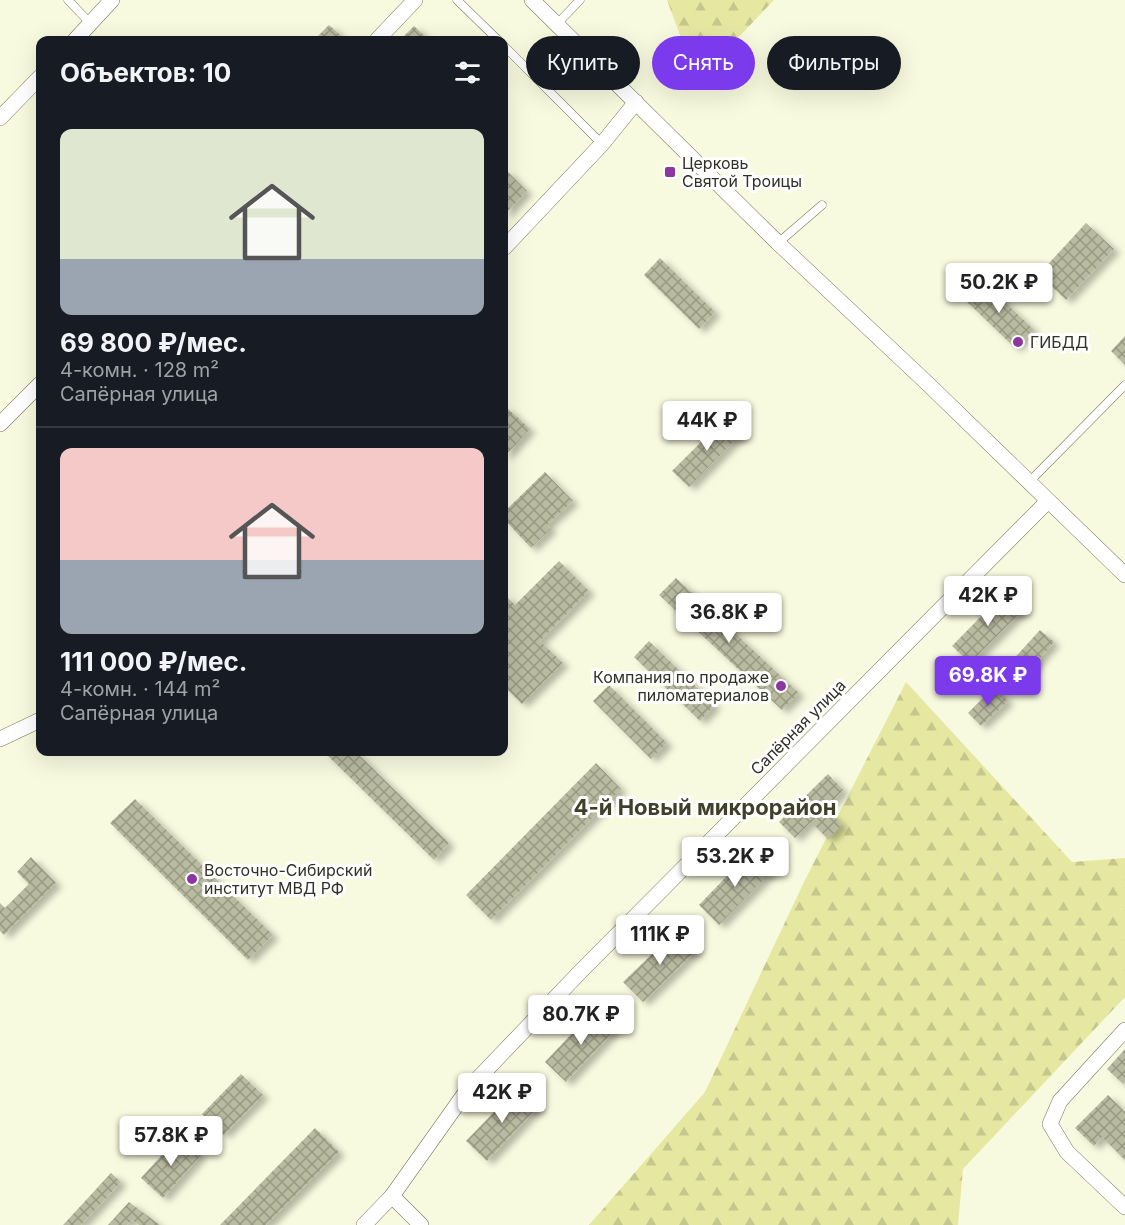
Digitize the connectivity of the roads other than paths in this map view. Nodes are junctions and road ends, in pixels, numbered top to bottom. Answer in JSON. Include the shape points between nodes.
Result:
{"nodes":[{"id":1,"x":68,"y":0,"type":"edge"},
{"id":2,"x":112,"y":0,"type":"edge"},
{"id":3,"x":415,"y":0,"type":"edge"},
{"id":4,"x":457,"y":0,"type":"edge"},
{"id":5,"x":532,"y":0,"type":"edge"},
{"id":6,"x":580,"y":0,"type":"edge"},
{"id":7,"x":91,"y":24,"type":"junction"},
{"id":8,"x":557,"y":24,"type":"junction"},
{"id":9,"x":79,"y":36,"type":"edge"},
{"id":10,"x":380,"y":36,"type":"edge"},
{"id":11,"x":494,"y":36,"type":"edge"},
{"id":12,"x":508,"y":50,"type":"edge"},
{"id":13,"x":36,"y":81,"type":"edge"},
{"id":14,"x":636,"y":102,"type":"junction"},
{"id":15,"x":0,"y":118,"type":"edge"},
{"id":16,"x":602,"y":144,"type":"junction"},
{"id":17,"x":822,"y":205,"type":"dead end"},
{"id":18,"x":778,"y":243,"type":"junction"},
{"id":19,"x":508,"y":244,"type":"edge"},
{"id":20,"x":1125,"y":385,"type":"edge"},
{"id":21,"x":36,"y":388,"type":"edge"},
{"id":22,"x":0,"y":424,"type":"edge"},
{"id":23,"x":1029,"y":482,"type":"junction"},
{"id":24,"x":1048,"y":501,"type":"junction"},
{"id":25,"x":1125,"y":575,"type":"edge"},
{"id":26,"x":36,"y":722,"type":"edge"},
{"id":27,"x":0,"y":739,"type":"edge"},
{"id":28,"x":1125,"y":1030,"type":"edge"},
{"id":29,"x":393,"y":1196,"type":"junction"},
{"id":30,"x":1125,"y":1208,"type":"edge"},
{"id":31,"x":364,"y":1225,"type":"edge"},
{"id":32,"x":420,"y":1225,"type":"edge"}],
"edges":[{"from":1,"to":7,"type":"lane"},
{"from":2,"to":7,"type":"street"},
{"from":3,"to":10,"type":"street"},
{"from":4,"to":11,"type":"lane"},
{"from":5,"to":8,"type":"street"},
{"from":6,"to":8,"type":"lane"},
{"from":7,"to":9,"type":"street"},
{"from":8,"to":14,"type":"street"},
{"from":12,"to":16,"type":"lane"},
{"from":13,"to":15,"type":"street"},
{"from":14,"to":16,"type":"street"},
{"from":14,"to":18,"type":"street"},
{"from":16,"to":19,"type":"street"},
{"from":17,"to":18,"type":"lane"},
{"from":18,"to":23,"type":"street"},
{"from":20,"to":23,"type":"lane"},
{"from":21,"to":22,"type":"street"},
{"from":23,"to":24,"type":"street"},
{"from":24,"to":25,"type":"street"},
{"from":24,"to":29,"type":"street","name":"Сапёрная улица","via":[[468,1089]]},
{"from":26,"to":27,"type":"street"},
{"from":28,"to":30,"type":"street","via":[[1060,1101],[1050,1124],[1067,1152]]},
{"from":29,"to":31,"type":"street","name":"Сапёрная улица"},
{"from":29,"to":32,"type":"street"}]}
